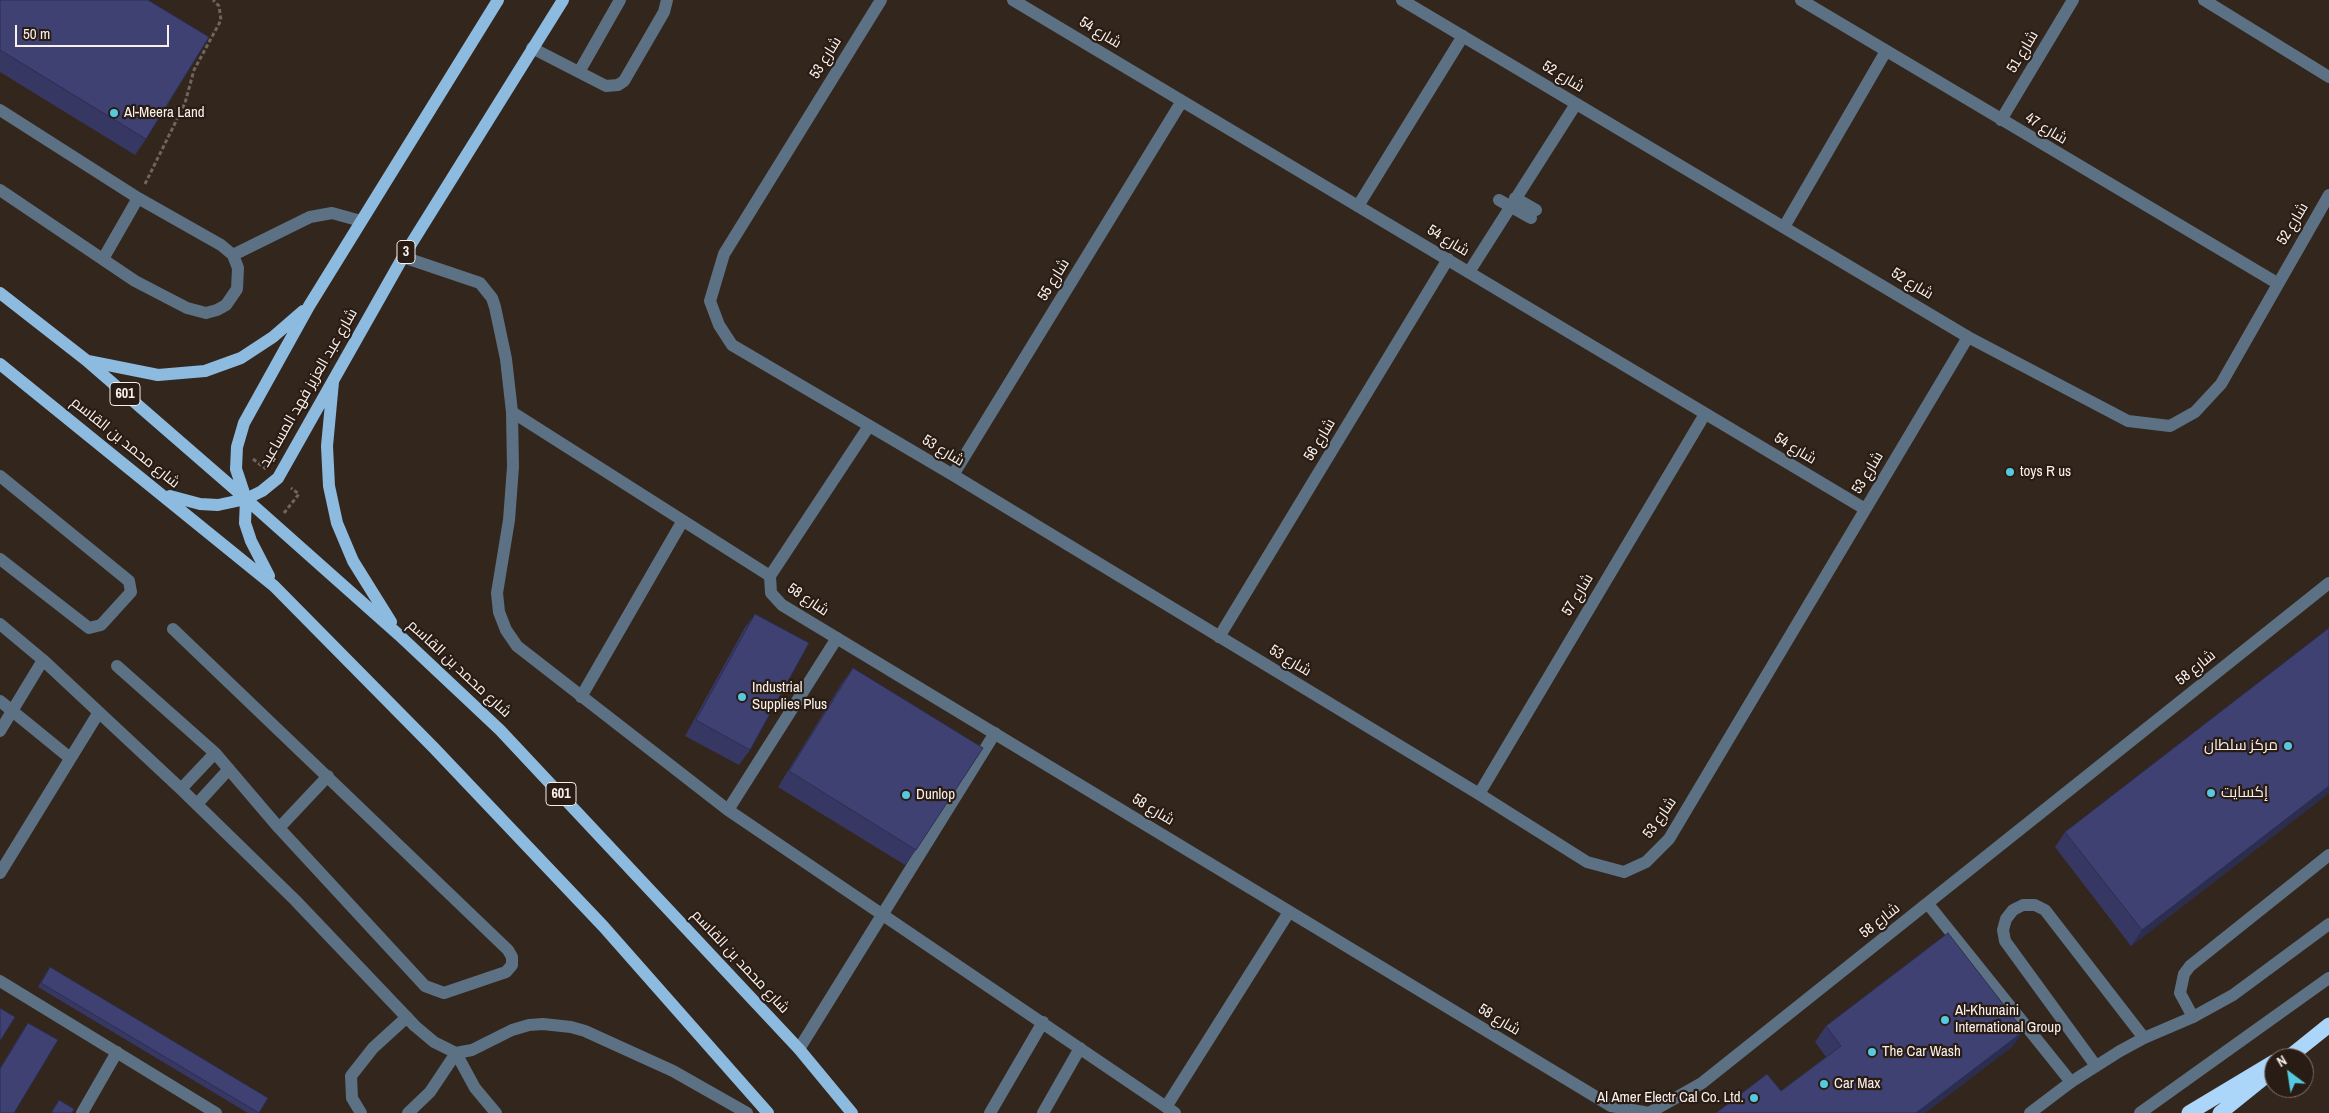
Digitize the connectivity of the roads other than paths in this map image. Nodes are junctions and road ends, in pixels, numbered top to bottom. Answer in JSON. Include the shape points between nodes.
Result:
{"nodes":[{"id":1,"x":498,"y":0,"type":"edge"},
{"id":2,"x":563,"y":0,"type":"edge"},
{"id":3,"x":620,"y":0,"type":"edge"},
{"id":4,"x":667,"y":0,"type":"edge"},
{"id":5,"x":881,"y":0,"type":"edge"},
{"id":6,"x":1013,"y":0,"type":"edge"},
{"id":7,"x":1402,"y":0,"type":"edge"},
{"id":8,"x":1801,"y":0,"type":"edge"},
{"id":9,"x":2072,"y":0,"type":"edge"},
{"id":10,"x":2204,"y":0,"type":"edge"},
{"id":11,"x":1463,"y":36,"type":"junction"},
{"id":12,"x":532,"y":48,"type":"junction"},
{"id":13,"x":1886,"y":51,"type":"junction"},
{"id":14,"x":579,"y":72,"type":"junction"},
{"id":15,"x":2329,"y":77,"type":"edge"},
{"id":16,"x":1182,"y":101,"type":"junction"},
{"id":17,"x":1576,"y":104,"type":"junction"},
{"id":18,"x":0,"y":110,"type":"edge"},
{"id":19,"x":2001,"y":120,"type":"junction"},
{"id":20,"x":0,"y":190,"type":"edge"},
{"id":21,"x":2329,"y":195,"type":"edge"},
{"id":22,"x":138,"y":198,"type":"junction"},
{"id":23,"x":1499,"y":200,"type":"dead end"},
{"id":24,"x":1513,"y":202,"type":"junction"},
{"id":25,"x":1358,"y":206,"type":"junction"},
{"id":26,"x":1534,"y":214,"type":"dead end"},
{"id":27,"x":361,"y":221,"type":"junction"},
{"id":28,"x":1784,"y":227,"type":"junction"},
{"id":29,"x":233,"y":255,"type":"junction"},
{"id":30,"x":403,"y":257,"type":"junction"},
{"id":31,"x":103,"y":259,"type":"junction"},
{"id":32,"x":1448,"y":259,"type":"junction"},
{"id":33,"x":1469,"y":272,"type":"junction"},
{"id":34,"x":2276,"y":283,"type":"junction"},
{"id":35,"x":0,"y":292,"type":"edge"},
{"id":36,"x":309,"y":306,"type":"junction"},
{"id":37,"x":1968,"y":336,"type":"junction"},
{"id":38,"x":86,"y":360,"type":"junction"},
{"id":39,"x":0,"y":364,"type":"edge"},
{"id":40,"x":334,"y":376,"type":"junction"},
{"id":41,"x":512,"y":412,"type":"junction"},
{"id":42,"x":1705,"y":414,"type":"junction"},
{"id":43,"x":870,"y":426,"type":"junction"},
{"id":44,"x":953,"y":475,"type":"junction"},
{"id":45,"x":0,"y":476,"type":"edge"},
{"id":46,"x":162,"y":493,"type":"junction"},
{"id":47,"x":246,"y":498,"type":"junction"},
{"id":48,"x":1865,"y":509,"type":"junction"},
{"id":49,"x":682,"y":522,"type":"junction"},
{"id":50,"x":0,"y":558,"type":"edge"},
{"id":51,"x":770,"y":576,"type":"junction"},
{"id":52,"x":2329,"y":583,"type":"edge"},
{"id":53,"x":274,"y":586,"type":"junction"},
{"id":54,"x":0,"y":624,"type":"edge"},
{"id":55,"x":173,"y":629,"type":"dead end"},
{"id":56,"x":399,"y":635,"type":"junction"},
{"id":57,"x":1219,"y":637,"type":"junction"},
{"id":58,"x":837,"y":638,"type":"junction"},
{"id":59,"x":43,"y":660,"type":"junction"},
{"id":60,"x":117,"y":666,"type":"dead end"},
{"id":61,"x":582,"y":697,"type":"junction"},
{"id":62,"x":0,"y":701,"type":"edge"},
{"id":63,"x":12,"y":712,"type":"junction"},
{"id":64,"x":99,"y":712,"type":"junction"},
{"id":65,"x":0,"y":731,"type":"edge"},
{"id":66,"x":994,"y":733,"type":"junction"},
{"id":67,"x":215,"y":753,"type":"junction"},
{"id":68,"x":70,"y":758,"type":"junction"},
{"id":69,"x":229,"y":769,"type":"junction"},
{"id":70,"x":328,"y":776,"type":"junction"},
{"id":71,"x":181,"y":789,"type":"junction"},
{"id":72,"x":1479,"y":794,"type":"junction"},
{"id":73,"x":197,"y":804,"type":"junction"},
{"id":74,"x":728,"y":810,"type":"junction"},
{"id":75,"x":279,"y":828,"type":"junction"},
{"id":76,"x":2329,"y":854,"type":"edge"},
{"id":77,"x":0,"y":872,"type":"edge"},
{"id":78,"x":1928,"y":904,"type":"junction"},
{"id":79,"x":882,"y":912,"type":"junction"},
{"id":80,"x":1288,"y":912,"type":"junction"},
{"id":81,"x":2329,"y":924,"type":"edge"},
{"id":82,"x":2329,"y":978,"type":"edge"},
{"id":83,"x":0,"y":981,"type":"edge"},
{"id":84,"x":408,"y":1017,"type":"junction"},
{"id":85,"x":2193,"y":1017,"type":"junction"},
{"id":86,"x":1043,"y":1022,"type":"junction"},
{"id":87,"x":2329,"y":1025,"type":"edge"},
{"id":88,"x":2144,"y":1038,"type":"junction"},
{"id":89,"x":2303,"y":1046,"type":"junction"},
{"id":90,"x":799,"y":1048,"type":"junction"},
{"id":91,"x":1080,"y":1048,"type":"junction"},
{"id":92,"x":2299,"y":1048,"type":"edge"},
{"id":93,"x":2300,"y":1048,"type":"edge"},
{"id":94,"x":117,"y":1052,"type":"junction"},
{"id":95,"x":456,"y":1053,"type":"junction"},
{"id":96,"x":2096,"y":1066,"type":"junction"},
{"id":97,"x":2264,"y":1068,"type":"edge"},
{"id":98,"x":2264,"y":1077,"type":"edge"},
{"id":99,"x":2071,"y":1082,"type":"junction"},
{"id":100,"x":1171,"y":1110,"type":"edge"},
{"id":101,"x":82,"y":1113,"type":"edge"},
{"id":102,"x":216,"y":1113,"type":"edge"},
{"id":103,"x":361,"y":1113,"type":"edge"},
{"id":104,"x":408,"y":1113,"type":"edge"},
{"id":105,"x":496,"y":1113,"type":"edge"},
{"id":106,"x":747,"y":1113,"type":"edge"},
{"id":107,"x":768,"y":1113,"type":"edge"},
{"id":108,"x":852,"y":1113,"type":"edge"},
{"id":109,"x":990,"y":1113,"type":"edge"},
{"id":110,"x":1043,"y":1113,"type":"edge"},
{"id":111,"x":2030,"y":1113,"type":"edge"},
{"id":112,"x":2140,"y":1113,"type":"edge"},
{"id":113,"x":2189,"y":1113,"type":"edge"},
{"id":114,"x":2220,"y":1113,"type":"edge"}],
"edges":[{"from":1,"to":27,"type":"main road","name":"شارع عبد العزيز فهد المساعيد"},
{"from":2,"to":12,"type":"main road","name":"شارع عبد العزيز فهد المساعيد","number":"3"},
{"from":3,"to":14,"type":"street"},
{"from":4,"to":14,"type":"street","via":[[664,12],[624,81],[606,86]]},
{"from":5,"to":43,"type":"street","name":"شارع 53","via":[[724,254],[710,301],[718,325],[732,345]]},
{"from":6,"to":16,"type":"street","name":"شارع 54"},
{"from":7,"to":11,"type":"street","name":"شارع 52"},
{"from":8,"to":13,"type":"street","name":"شارع 47"},
{"from":9,"to":19,"type":"street","name":"شارع 51"},
{"from":10,"to":15,"type":"street"},
{"from":11,"to":17,"type":"street","name":"شارع 52"},
{"from":11,"to":25,"type":"street"},
{"from":12,"to":14,"type":"street"},
{"from":12,"to":30,"type":"main road","name":"شارع عبد العزيز فهد المساعيد","number":"3"},
{"from":13,"to":19,"type":"street","name":"شارع 47"},
{"from":13,"to":28,"type":"street"},
{"from":16,"to":25,"type":"street","name":"شارع 54"},
{"from":16,"to":44,"type":"street","name":"شارع 55"},
{"from":17,"to":24,"type":"street"},
{"from":17,"to":28,"type":"street","name":"شارع 52"},
{"from":18,"to":22,"type":"street"},
{"from":19,"to":34,"type":"street","name":"شارع 47"},
{"from":20,"to":31,"type":"street"},
{"from":21,"to":34,"type":"street","name":"شارع 52"},
{"from":22,"to":29,"type":"street","via":[[208,236]]},
{"from":22,"to":31,"type":"street"},
{"from":23,"to":24,"type":"street"},
{"from":24,"to":26,"type":"street"},
{"from":24,"to":33,"type":"street"},
{"from":25,"to":32,"type":"street","name":"شارع 54"},
{"from":27,"to":29,"type":"street","via":[[332,213],[310,217]]},
{"from":27,"to":36,"type":"main road","name":"شارع عبد العزيز فهد المساعيد"},
{"from":28,"to":37,"type":"street","name":"شارع 52"},
{"from":29,"to":31,"type":"street","via":[[238,268],[237,289],[226,305],[206,313],[165,298]]},
{"from":30,"to":40,"type":"main road","name":"شارع عبد العزيز فهد المساعيد","number":"3"},
{"from":30,"to":41,"type":"street","via":[[471,278],[487,289],[495,307],[506,360]]},
{"from":32,"to":33,"type":"street","name":"شارع 54"},
{"from":32,"to":57,"type":"street","name":"شارع 56"},
{"from":33,"to":42,"type":"street","name":"شارع 54"},
{"from":34,"to":37,"type":"street","name":"شارع 52","via":[[2221,384],[2195,412],[2170,426],[2128,421]]},
{"from":35,"to":38,"type":"main road","name":"شارع محمد بن القاسم","number":"601"},
{"from":36,"to":38,"type":"main road","via":[[273,337],[240,358],[205,371],[158,375]]},
{"from":36,"to":47,"type":"main road","name":"شارع عبد العزيز فهد المساعيد","via":[[244,423],[237,447],[236,469]]},
{"from":37,"to":48,"type":"street","name":"شارع 53"},
{"from":38,"to":47,"type":"main road","name":"شارع محمد بن القاسم","number":"601"},
{"from":39,"to":46,"type":"main road","name":"شارع محمد بن القاسم"},
{"from":40,"to":47,"type":"main road","name":"شارع عبد العزيز فهد المساعيد","number":"3","via":[[278,478],[262,491]]},
{"from":40,"to":56,"type":"main road","via":[[327,446],[329,486],[337,523],[353,561]]},
{"from":41,"to":49,"type":"street"},
{"from":41,"to":61,"type":"street","via":[[513,467],[509,520],[497,593],[499,612],[517,646]]},
{"from":42,"to":48,"type":"street","name":"شارع 54"},
{"from":42,"to":72,"type":"street","name":"شارع 57"},
{"from":43,"to":44,"type":"street","name":"شارع 53"},
{"from":43,"to":51,"type":"street","name":"شارع 58"},
{"from":44,"to":57,"type":"street","name":"شارع 53"},
{"from":45,"to":50,"type":"street","via":[[129,581],[131,592],[101,625],[89,628]]},
{"from":46,"to":47,"type":"main road","via":[[200,504],[218,505]]},
{"from":46,"to":53,"type":"main road","name":"شارع محمد بن القاسم"},
{"from":47,"to":53,"type":"main road","via":[[246,523],[251,541]]},
{"from":47,"to":56,"type":"main road","name":"شارع محمد بن القاسم","number":"601"},
{"from":48,"to":72,"type":"street","name":"شارع 53","via":[[1669,839],[1646,862],[1624,872],[1587,862]]},
{"from":49,"to":51,"type":"street"},
{"from":49,"to":61,"type":"street"},
{"from":51,"to":58,"type":"street","name":"شارع 58","via":[[770,593],[782,605]]},
{"from":52,"to":78,"type":"street","name":"شارع 58"},
{"from":53,"to":107,"type":"main road","name":"شارع محمد بن القاسم","via":[[603,926]]},
{"from":54,"to":59,"type":"street"},
{"from":55,"to":70,"type":"street"},
{"from":56,"to":90,"type":"main road","name":"شارع محمد بن القاسم","number":"601","via":[[500,730]]},
{"from":57,"to":72,"type":"street","name":"شارع 53"},
{"from":58,"to":66,"type":"street","name":"شارع 58"},
{"from":58,"to":74,"type":"street"},
{"from":59,"to":63,"type":"street"},
{"from":59,"to":64,"type":"street"},
{"from":60,"to":67,"type":"street"},
{"from":61,"to":74,"type":"street"},
{"from":62,"to":63,"type":"street"},
{"from":63,"to":65,"type":"street"},
{"from":63,"to":68,"type":"street"},
{"from":64,"to":68,"type":"street"},
{"from":64,"to":71,"type":"street"},
{"from":66,"to":79,"type":"street"},
{"from":66,"to":80,"type":"street","name":"شارع 58"},
{"from":67,"to":69,"type":"street"},
{"from":67,"to":71,"type":"street"},
{"from":68,"to":77,"type":"street"},
{"from":69,"to":73,"type":"street"},
{"from":69,"to":75,"type":"street"},
{"from":70,"to":75,"type":"street"},
{"from":70,"to":75,"type":"street","via":[[508,950],[512,965],[506,972],[444,993],[425,986]]},
{"from":71,"to":73,"type":"street"},
{"from":73,"to":84,"type":"street"},
{"from":74,"to":79,"type":"street"},
{"from":76,"to":85,"type":"street","via":[[2190,966],[2184,974],[2180,993]]},
{"from":78,"to":80,"type":"street","name":"شارع 58","via":[[1702,1083],[1649,1113],[1611,1106]]},
{"from":78,"to":99,"type":"street"},
{"from":79,"to":86,"type":"street"},
{"from":79,"to":90,"type":"street"},
{"from":80,"to":100,"type":"street"},
{"from":81,"to":85,"type":"street","via":[[2233,995]]},
{"from":82,"to":112,"type":"street"},
{"from":83,"to":94,"type":"street"},
{"from":84,"to":95,"type":"street","via":[[424,1035]]},
{"from":84,"to":103,"type":"street","via":[[373,1048],[351,1076],[352,1098]]},
{"from":85,"to":88,"type":"street"},
{"from":86,"to":91,"type":"street"},
{"from":86,"to":109,"type":"street"},
{"from":87,"to":89,"type":"highway"},
{"from":88,"to":96,"type":"street"},
{"from":88,"to":96,"type":"street","via":[[2045,910],[2035,905],[2013,910],[2003,930],[2005,941]]},
{"from":89,"to":92,"type":"highway"},
{"from":89,"to":93,"type":"highway"},
{"from":90,"to":108,"type":"main road","name":"شارع محمد بن القاسم","number":"601"},
{"from":91,"to":100,"type":"street"},
{"from":91,"to":110,"type":"street"},
{"from":94,"to":101,"type":"street"},
{"from":94,"to":102,"type":"street"},
{"from":95,"to":104,"type":"street","via":[[430,1092]]},
{"from":95,"to":105,"type":"street","via":[[475,1088]]},
{"from":95,"to":106,"type":"street","via":[[472,1050],[529,1025],[571,1027],[585,1030],[673,1071]]},
{"from":96,"to":99,"type":"street"},
{"from":97,"to":113,"type":"highway"},
{"from":98,"to":114,"type":"highway"},
{"from":99,"to":111,"type":"street"}]}
